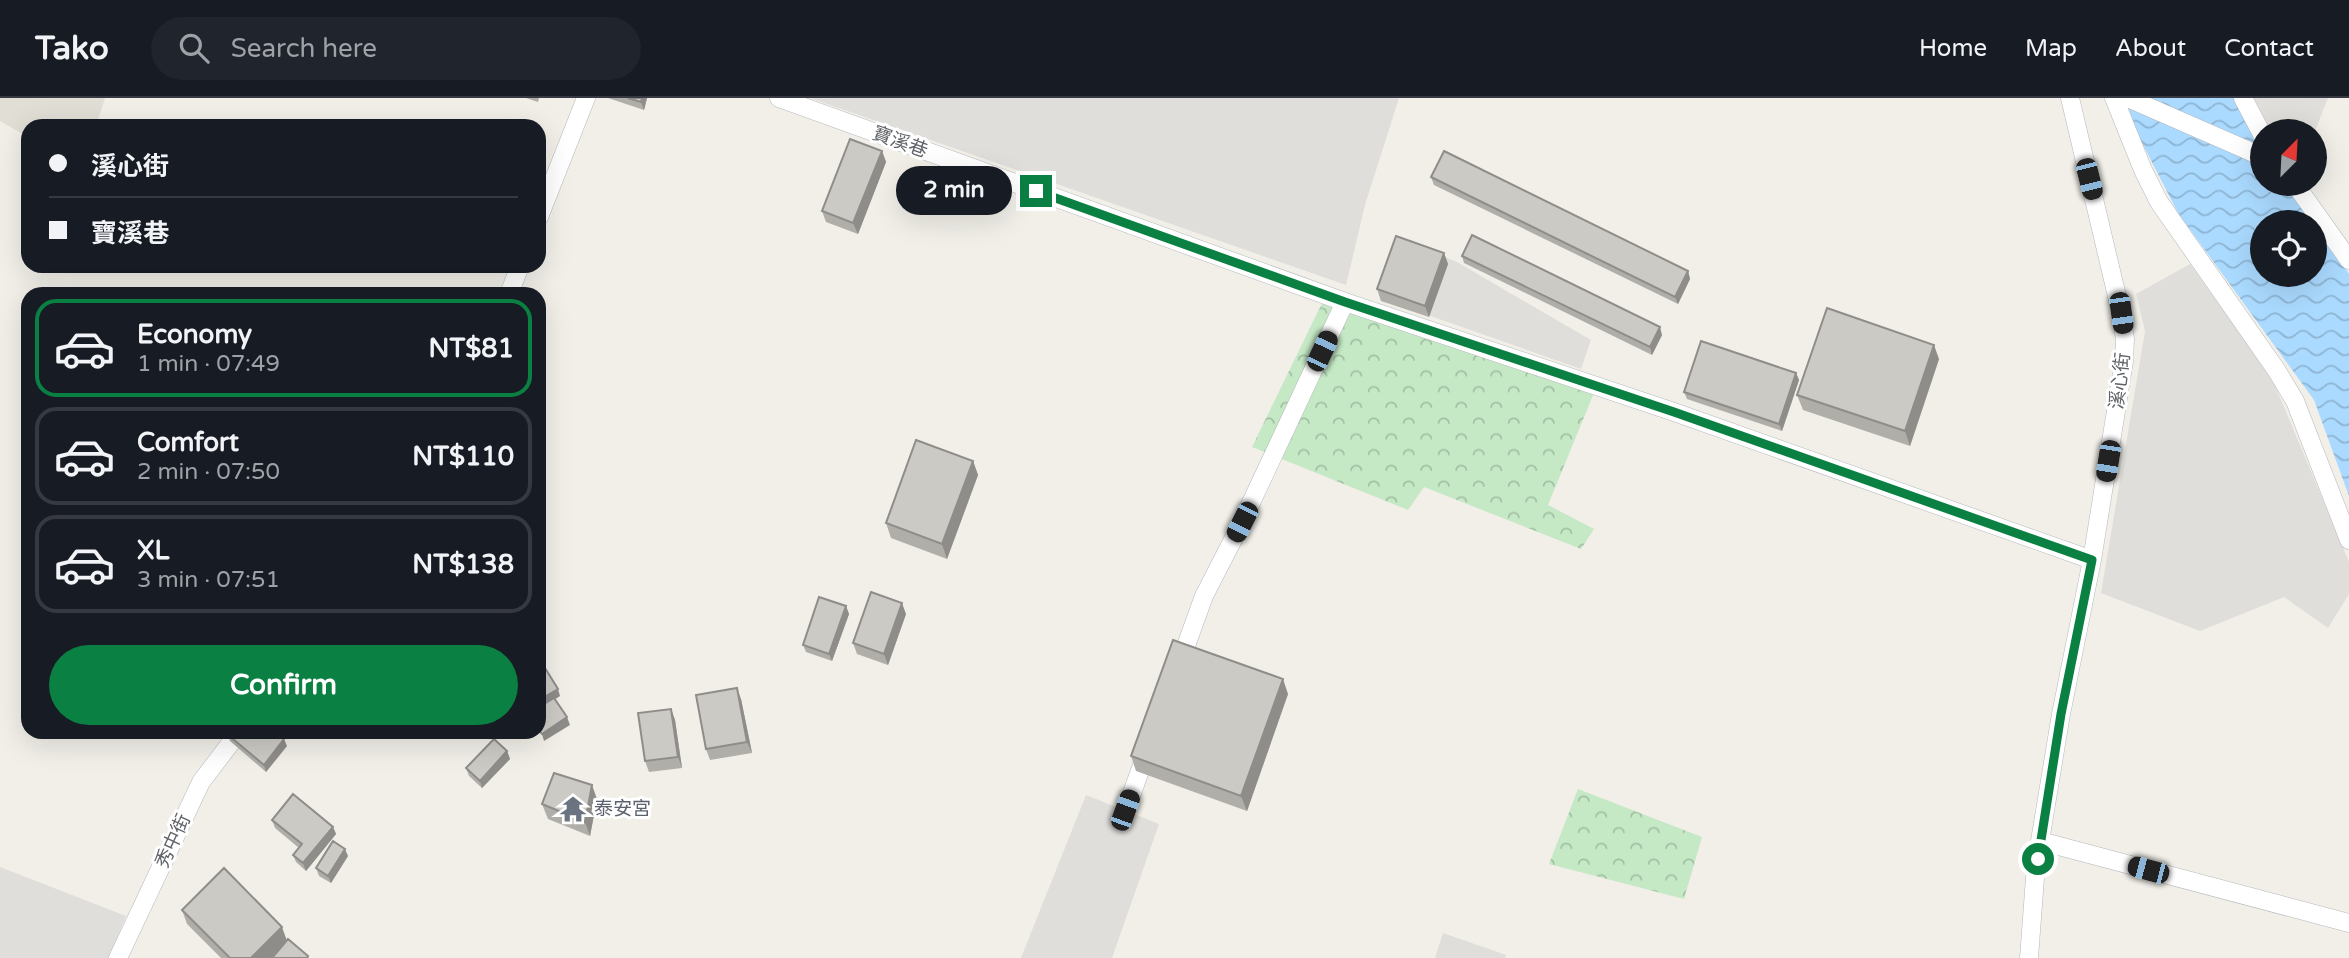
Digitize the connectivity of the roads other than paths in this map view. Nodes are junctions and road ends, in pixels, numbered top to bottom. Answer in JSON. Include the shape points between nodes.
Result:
{"nodes":[{"id":1,"x":586,"y":98,"type":"edge"},
{"id":2,"x":779,"y":98,"type":"edge"},
{"id":3,"x":2070,"y":98,"type":"edge"},
{"id":4,"x":2114,"y":98,"type":"edge"},
{"id":5,"x":2128,"y":98,"type":"edge"},
{"id":6,"x":2243,"y":98,"type":"edge"},
{"id":7,"x":2254,"y":119,"type":"edge"},
{"id":8,"x":2250,"y":151,"type":"edge"},
{"id":9,"x":2304,"y":196,"type":"edge"},
{"id":10,"x":546,"y":199,"type":"edge"},
{"id":11,"x":2349,"y":260,"type":"edge"},
{"id":12,"x":1345,"y":302,"type":"junction"},
{"id":13,"x":2349,"y":540,"type":"edge"},
{"id":14,"x":2092,"y":560,"type":"junction"},
{"id":15,"x":1172,"y":684,"type":"edge"},
{"id":16,"x":1153,"y":734,"type":"edge"},
{"id":17,"x":234,"y":739,"type":"edge"},
{"id":18,"x":1125,"y":810,"type":"dead end"},
{"id":19,"x":2040,"y":841,"type":"junction"},
{"id":20,"x":2349,"y":923,"type":"edge"},
{"id":21,"x":118,"y":958,"type":"edge"},
{"id":22,"x":2029,"y":958,"type":"edge"}],
"edges":[{"from":1,"to":10,"type":"street"},
{"from":2,"to":12,"type":"street","name":"寶溪巷"},
{"from":3,"to":14,"type":"street","name":"溪心街","via":[[2125,340]]},
{"from":4,"to":13,"type":"street","via":[[2159,202],[2295,401]]},
{"from":5,"to":8,"type":"street"},
{"from":6,"to":7,"type":"street"},
{"from":9,"to":11,"type":"street"},
{"from":12,"to":14,"type":"street","name":"寶溪巷"},
{"from":12,"to":15,"type":"street","via":[[1204,596]]},
{"from":14,"to":19,"type":"street","name":"溪心街"},
{"from":16,"to":18,"type":"street"},
{"from":17,"to":21,"type":"street","name":"秀中街","via":[[201,782]]},
{"from":19,"to":20,"type":"street"},
{"from":19,"to":22,"type":"street","name":"溪心街"}]}
